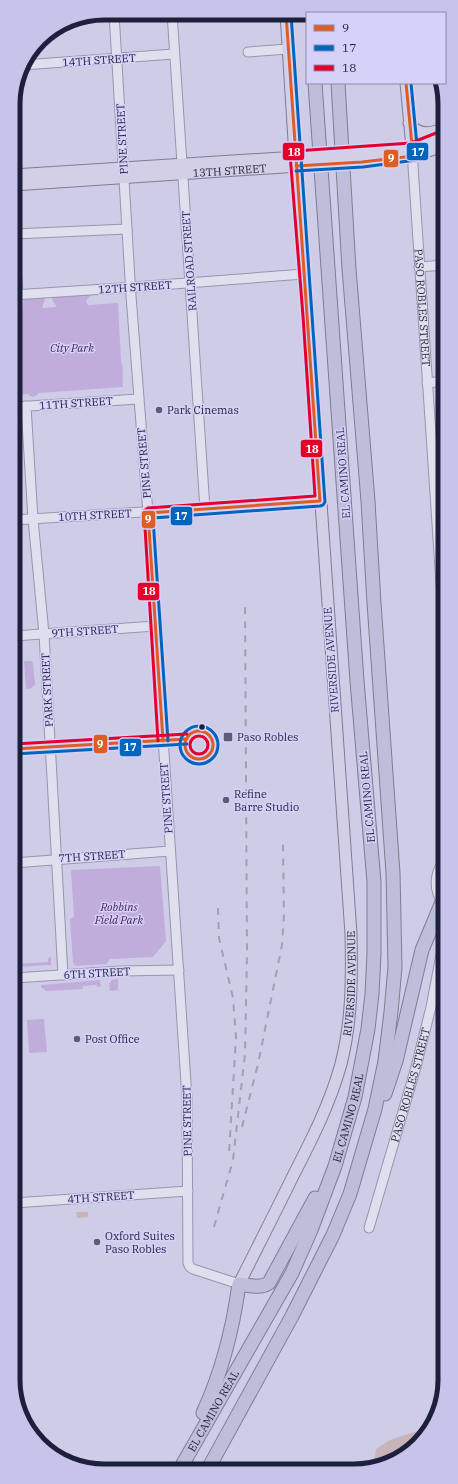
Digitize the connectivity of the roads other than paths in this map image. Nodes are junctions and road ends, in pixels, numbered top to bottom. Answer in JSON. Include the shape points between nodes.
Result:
{"nodes":[{"id":1,"x":114,"y":20,"type":"edge"},
{"id":2,"x":172,"y":20,"type":"edge"},
{"id":3,"x":286,"y":20,"type":"edge"},
{"id":4,"x":288,"y":49,"type":"junction"},
{"id":5,"x":248,"y":52,"type":"dead end"},
{"id":6,"x":174,"y":54,"type":"junction"},
{"id":7,"x":117,"y":58,"type":"junction"},
{"id":8,"x":31,"y":64,"type":"edge"},
{"id":9,"x":315,"y":84,"type":"edge"},
{"id":10,"x":338,"y":84,"type":"edge"},
{"id":11,"x":406,"y":84,"type":"edge"},
{"id":12,"x":409,"y":123,"type":"junction"},
{"id":13,"x":438,"y":131,"type":"edge"},
{"id":14,"x":438,"y":138,"type":"edge"},
{"id":15,"x":438,"y":147,"type":"edge"},
{"id":16,"x":412,"y":152,"type":"junction"},
{"id":17,"x":296,"y":162,"type":"junction"},
{"id":18,"x":182,"y":168,"type":"junction"},
{"id":19,"x":124,"y":172,"type":"junction"},
{"id":20,"x":20,"y":175,"type":"edge"},
{"id":21,"x":20,"y":184,"type":"edge"},
{"id":22,"x":127,"y":229,"type":"junction"},
{"id":23,"x":20,"y":234,"type":"edge"},
{"id":24,"x":438,"y":266,"type":"edge"},
{"id":25,"x":420,"y":267,"type":"junction"},
{"id":26,"x":304,"y":274,"type":"junction"},
{"id":27,"x":190,"y":283,"type":"junction"},
{"id":28,"x":131,"y":288,"type":"junction"},
{"id":29,"x":20,"y":295,"type":"edge"},
{"id":30,"x":438,"y":382,"type":"edge"},
{"id":31,"x":428,"y":383,"type":"junction"},
{"id":32,"x":138,"y":399,"type":"junction"},
{"id":33,"x":20,"y":406,"type":"edge"},
{"id":34,"x":26,"y":406,"type":"junction"},
{"id":35,"x":320,"y":501,"type":"junction"},
{"id":36,"x":205,"y":509,"type":"junction"},
{"id":37,"x":148,"y":513,"type":"junction"},
{"id":38,"x":33,"y":519,"type":"junction"},
{"id":39,"x":20,"y":520,"type":"edge"},
{"id":40,"x":438,"y":536,"type":"edge"},
{"id":41,"x":155,"y":626,"type":"junction"},
{"id":42,"x":44,"y":634,"type":"junction"},
{"id":43,"x":20,"y":636,"type":"edge"},
{"id":44,"x":163,"y":741,"type":"junction"},
{"id":45,"x":50,"y":747,"type":"junction"},
{"id":46,"x":20,"y":749,"type":"edge"},
{"id":47,"x":170,"y":851,"type":"junction"},
{"id":48,"x":56,"y":859,"type":"junction"},
{"id":49,"x":20,"y":862,"type":"edge"},
{"id":50,"x":438,"y":870,"type":"edge"},
{"id":51,"x":438,"y":897,"type":"edge"},
{"id":52,"x":438,"y":914,"type":"edge"},
{"id":53,"x":179,"y":970,"type":"junction"},
{"id":54,"x":438,"y":970,"type":"edge"},
{"id":55,"x":63,"y":975,"type":"junction"},
{"id":56,"x":20,"y":978,"type":"edge"},
{"id":57,"x":365,"y":1144,"type":"junction"},
{"id":58,"x":335,"y":1166,"type":"junction"},
{"id":59,"x":188,"y":1191,"type":"junction"},
{"id":60,"x":20,"y":1203,"type":"edge"},
{"id":61,"x":369,"y":1228,"type":"dead end"},
{"id":62,"x":239,"y":1284,"type":"junction"},
{"id":63,"x":178,"y":1464,"type":"edge"},
{"id":64,"x":183,"y":1464,"type":"edge"},
{"id":65,"x":211,"y":1464,"type":"edge"}],
"edges":[{"from":1,"to":7,"type":"street","name":"PINE STREET"},
{"from":2,"to":6,"type":"street","name":"RAILROAD STREET"},
{"from":3,"to":4,"type":"main road","name":"RIVERSIDE AVENUE"},
{"from":4,"to":5,"type":"street"},
{"from":4,"to":17,"type":"main road","name":"RIVERSIDE AVENUE"},
{"from":6,"to":7,"type":"street","name":"14TH STREET"},
{"from":6,"to":18,"type":"street","name":"RAILROAD STREET"},
{"from":7,"to":8,"type":"street","name":"14TH STREET"},
{"from":7,"to":19,"type":"street","name":"PINE STREET"},
{"from":9,"to":58,"type":"highway","name":"EL CAMINO REAL","via":[[357,681],[374,882],[374,954],[368,1029],[355,1097]]},
{"from":10,"to":57,"type":"highway","name":"EL CAMINO REAL","via":[[394,912],[395,967],[386,1054]]},
{"from":11,"to":12,"type":"main road","name":"PASO ROBLES STREET"},
{"from":12,"to":13,"type":"main road","via":[[423,133]]},
{"from":12,"to":16,"type":"main road","name":"PASO ROBLES STREET"},
{"from":14,"to":16,"type":"main road"},
{"from":15,"to":16,"type":"main road","name":"13TH STREET"},
{"from":16,"to":17,"type":"main road","name":"13TH STREET","bridge":true},
{"from":16,"to":25,"type":"street","name":"PASO ROBLES STREET"},
{"from":17,"to":18,"type":"main road","name":"13TH STREET"},
{"from":17,"to":26,"type":"main road","name":"RIVERSIDE AVENUE"},
{"from":18,"to":19,"type":"main road","name":"13TH STREET"},
{"from":18,"to":27,"type":"street","name":"RAILROAD STREET"},
{"from":19,"to":20,"type":"main road","name":"13TH STREET"},
{"from":19,"to":21,"type":"main road","name":"13TH STREET"},
{"from":19,"to":22,"type":"street","name":"PINE STREET"},
{"from":22,"to":23,"type":"street"},
{"from":22,"to":28,"type":"street","name":"PINE STREET"},
{"from":24,"to":25,"type":"street"},
{"from":25,"to":31,"type":"street","name":"PASO ROBLES STREET"},
{"from":26,"to":27,"type":"street","name":"12TH STREET"},
{"from":26,"to":35,"type":"main road","name":"RIVERSIDE AVENUE"},
{"from":27,"to":28,"type":"street","name":"12TH STREET"},
{"from":27,"to":36,"type":"street","name":"RAILROAD STREET"},
{"from":28,"to":29,"type":"street","name":"12TH STREET"},
{"from":28,"to":32,"type":"street","name":"PINE STREET"},
{"from":30,"to":31,"type":"street"},
{"from":31,"to":40,"type":"street","name":"PASO ROBLES STREET"},
{"from":32,"to":34,"type":"street","name":"11TH STREET"},
{"from":32,"to":37,"type":"street","name":"PINE STREET"},
{"from":33,"to":34,"type":"street","name":"11TH STREET"},
{"from":34,"to":38,"type":"street","name":"PARK STREET"},
{"from":35,"to":36,"type":"street","name":"10TH STREET"},
{"from":35,"to":62,"type":"main road","name":"RIVERSIDE AVENUE","via":[[351,934],[350,1009],[341,1064],[315,1134]]},
{"from":36,"to":37,"type":"street","name":"10TH STREET"},
{"from":37,"to":38,"type":"street","name":"10TH STREET"},
{"from":37,"to":41,"type":"street","name":"PINE STREET"},
{"from":38,"to":39,"type":"street","name":"10TH STREET"},
{"from":38,"to":42,"type":"street","name":"PARK STREET"},
{"from":41,"to":42,"type":"street","name":"9TH STREET"},
{"from":41,"to":44,"type":"street","name":"PINE STREET"},
{"from":42,"to":43,"type":"street","name":"9TH STREET"},
{"from":42,"to":45,"type":"street","name":"PARK STREET"},
{"from":44,"to":45,"type":"street"},
{"from":44,"to":47,"type":"street","name":"PINE STREET"},
{"from":45,"to":46,"type":"street"},
{"from":45,"to":48,"type":"street","name":"PARK STREET"},
{"from":47,"to":48,"type":"street","name":"7TH STREET"},
{"from":47,"to":53,"type":"street","name":"PINE STREET"},
{"from":48,"to":49,"type":"street","name":"7TH STREET"},
{"from":48,"to":55,"type":"street","name":"PARK STREET"},
{"from":50,"to":51,"type":"street"},
{"from":52,"to":57,"type":"highway","via":[[422,950],[396,1061],[378,1119]]},
{"from":53,"to":55,"type":"street","name":"6TH STREET"},
{"from":53,"to":59,"type":"street","name":"PINE STREET","via":[[187,1098]]},
{"from":54,"to":61,"type":"street","name":"PASO ROBLES STREET","via":[[416,1067]]},
{"from":55,"to":56,"type":"street","name":"6TH STREET"},
{"from":57,"to":65,"type":"highway","name":"EL CAMINO REAL","via":[[350,1194],[333,1235]]},
{"from":58,"to":62,"type":"highway","via":[[321,1185],[269,1283],[260,1287]]},
{"from":58,"to":64,"type":"highway","name":"EL CAMINO REAL","via":[[292,1273]]},
{"from":59,"to":60,"type":"street","name":"4TH STREET"},
{"from":59,"to":62,"type":"street","name":"PINE STREET","via":[[187,1252],[190,1267]]},
{"from":62,"to":63,"type":"highway","via":[[226,1351],[214,1388]]}]}
